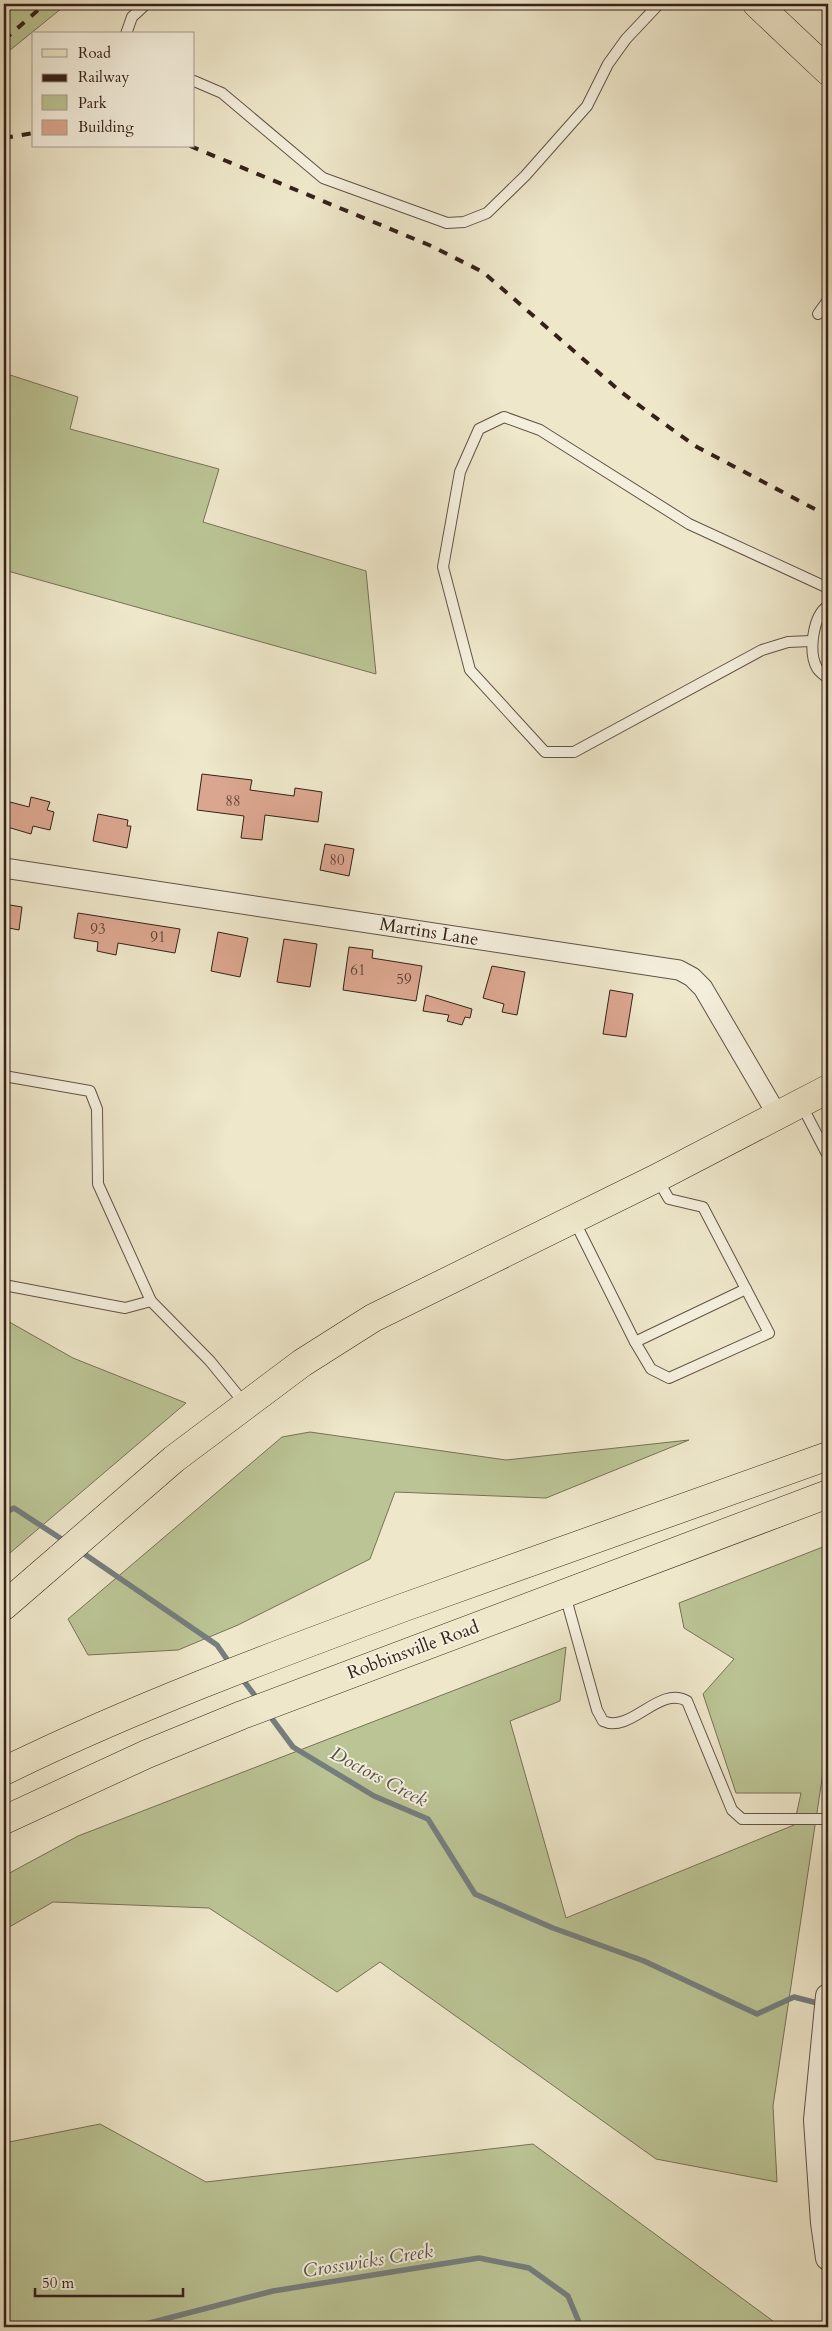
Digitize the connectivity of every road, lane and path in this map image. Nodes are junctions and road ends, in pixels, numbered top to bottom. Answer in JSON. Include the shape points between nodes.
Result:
{"nodes":[{"id":1,"x":146,"y":4,"type":"edge"},
{"id":2,"x":659,"y":4,"type":"edge"},
{"id":3,"x":757,"y":4,"type":"edge"},
{"id":4,"x":127,"y":32,"type":"edge"},
{"id":5,"x":828,"y":71,"type":"edge"},
{"id":6,"x":195,"y":81,"type":"edge"},
{"id":7,"x":828,"y":300,"type":"edge"},
{"id":8,"x":818,"y":314,"type":"dead end"},
{"id":9,"x":828,"y":588,"type":"edge"},
{"id":10,"x":828,"y":606,"type":"edge"},
{"id":11,"x":812,"y":641,"type":"junction"},
{"id":12,"x":828,"y":679,"type":"edge"},
{"id":13,"x":4,"y":868,"type":"edge"},
{"id":14,"x":4,"y":1076,"type":"edge"},
{"id":15,"x":828,"y":1090,"type":"edge"},
{"id":16,"x":790,"y":1110,"type":"junction"},
{"id":17,"x":828,"y":1156,"type":"edge"},
{"id":18,"x":657,"y":1178,"type":"junction"},
{"id":19,"x":574,"y":1219,"type":"junction"},
{"id":20,"x":4,"y":1285,"type":"edge"},
{"id":21,"x":746,"y":1289,"type":"junction"},
{"id":22,"x":151,"y":1300,"type":"junction"},
{"id":23,"x":635,"y":1342,"type":"junction"},
{"id":24,"x":245,"y":1404,"type":"junction"},
{"id":25,"x":828,"y":1456,"type":"edge"},
{"id":26,"x":828,"y":1494,"type":"edge"},
{"id":27,"x":565,"y":1594,"type":"junction"},
{"id":28,"x":4,"y":1606,"type":"edge"},
{"id":29,"x":4,"y":1770,"type":"edge"},
{"id":30,"x":828,"y":1819,"type":"edge"},
{"id":31,"x":4,"y":1820,"type":"edge"},
{"id":32,"x":828,"y":1996,"type":"edge"},
{"id":33,"x":828,"y":2258,"type":"edge"}],
"edges":[{"from":1,"to":4,"type":"lane","via":[[132,17]]},
{"from":2,"to":6,"type":"lane","via":[[608,64],[587,106],[526,176],[487,213],[464,222],[447,223],[323,178],[222,93]]},
{"from":3,"to":5,"type":"main road"},
{"from":7,"to":8,"type":"lane"},
{"from":9,"to":11,"type":"lane","via":[[689,524],[540,430],[504,417],[479,429],[460,472],[443,567],[470,670],[545,752],[574,752],[762,650],[788,642]]},
{"from":10,"to":11,"type":"lane","via":[[823,609]]},
{"from":11,"to":12,"type":"lane","via":[[816,667]]},
{"from":13,"to":16,"type":"street","name":"Martins Lane","via":[[679,970],[692,976],[703,988]]},
{"from":14,"to":22,"type":"lane","via":[[90,1091],[96,1109],[98,1184]]},
{"from":15,"to":16,"type":"main road"},
{"from":16,"to":17,"type":"lane"},
{"from":16,"to":18,"type":"main road"},
{"from":18,"to":19,"type":"main road"},
{"from":18,"to":21,"type":"lane","via":[[669,1199],[703,1206]]},
{"from":19,"to":23,"type":"lane"},
{"from":19,"to":24,"type":"main road","via":[[373,1318]]},
{"from":20,"to":22,"type":"lane","via":[[124,1308]]},
{"from":21,"to":23,"type":"lane"},
{"from":21,"to":23,"type":"lane","via":[[769,1333],[669,1378],[651,1369]]},
{"from":22,"to":24,"type":"lane","via":[[210,1361]]},
{"from":24,"to":28,"type":"main road","via":[[174,1459]]},
{"from":25,"to":29,"type":"main road","via":[[262,1659]]},
{"from":26,"to":27,"type":"main road","name":"Robbinsville Road"},
{"from":27,"to":30,"type":"lane","via":[[597,1710],[603,1721],[616,1725],[669,1699],[682,1698],[687,1702],[732,1810],[742,1819]]},
{"from":27,"to":31,"type":"main road","name":"Robbinsville Road","via":[[242,1714]]},
{"from":32,"to":33,"type":"street","via":[[816,2120]]}]}
